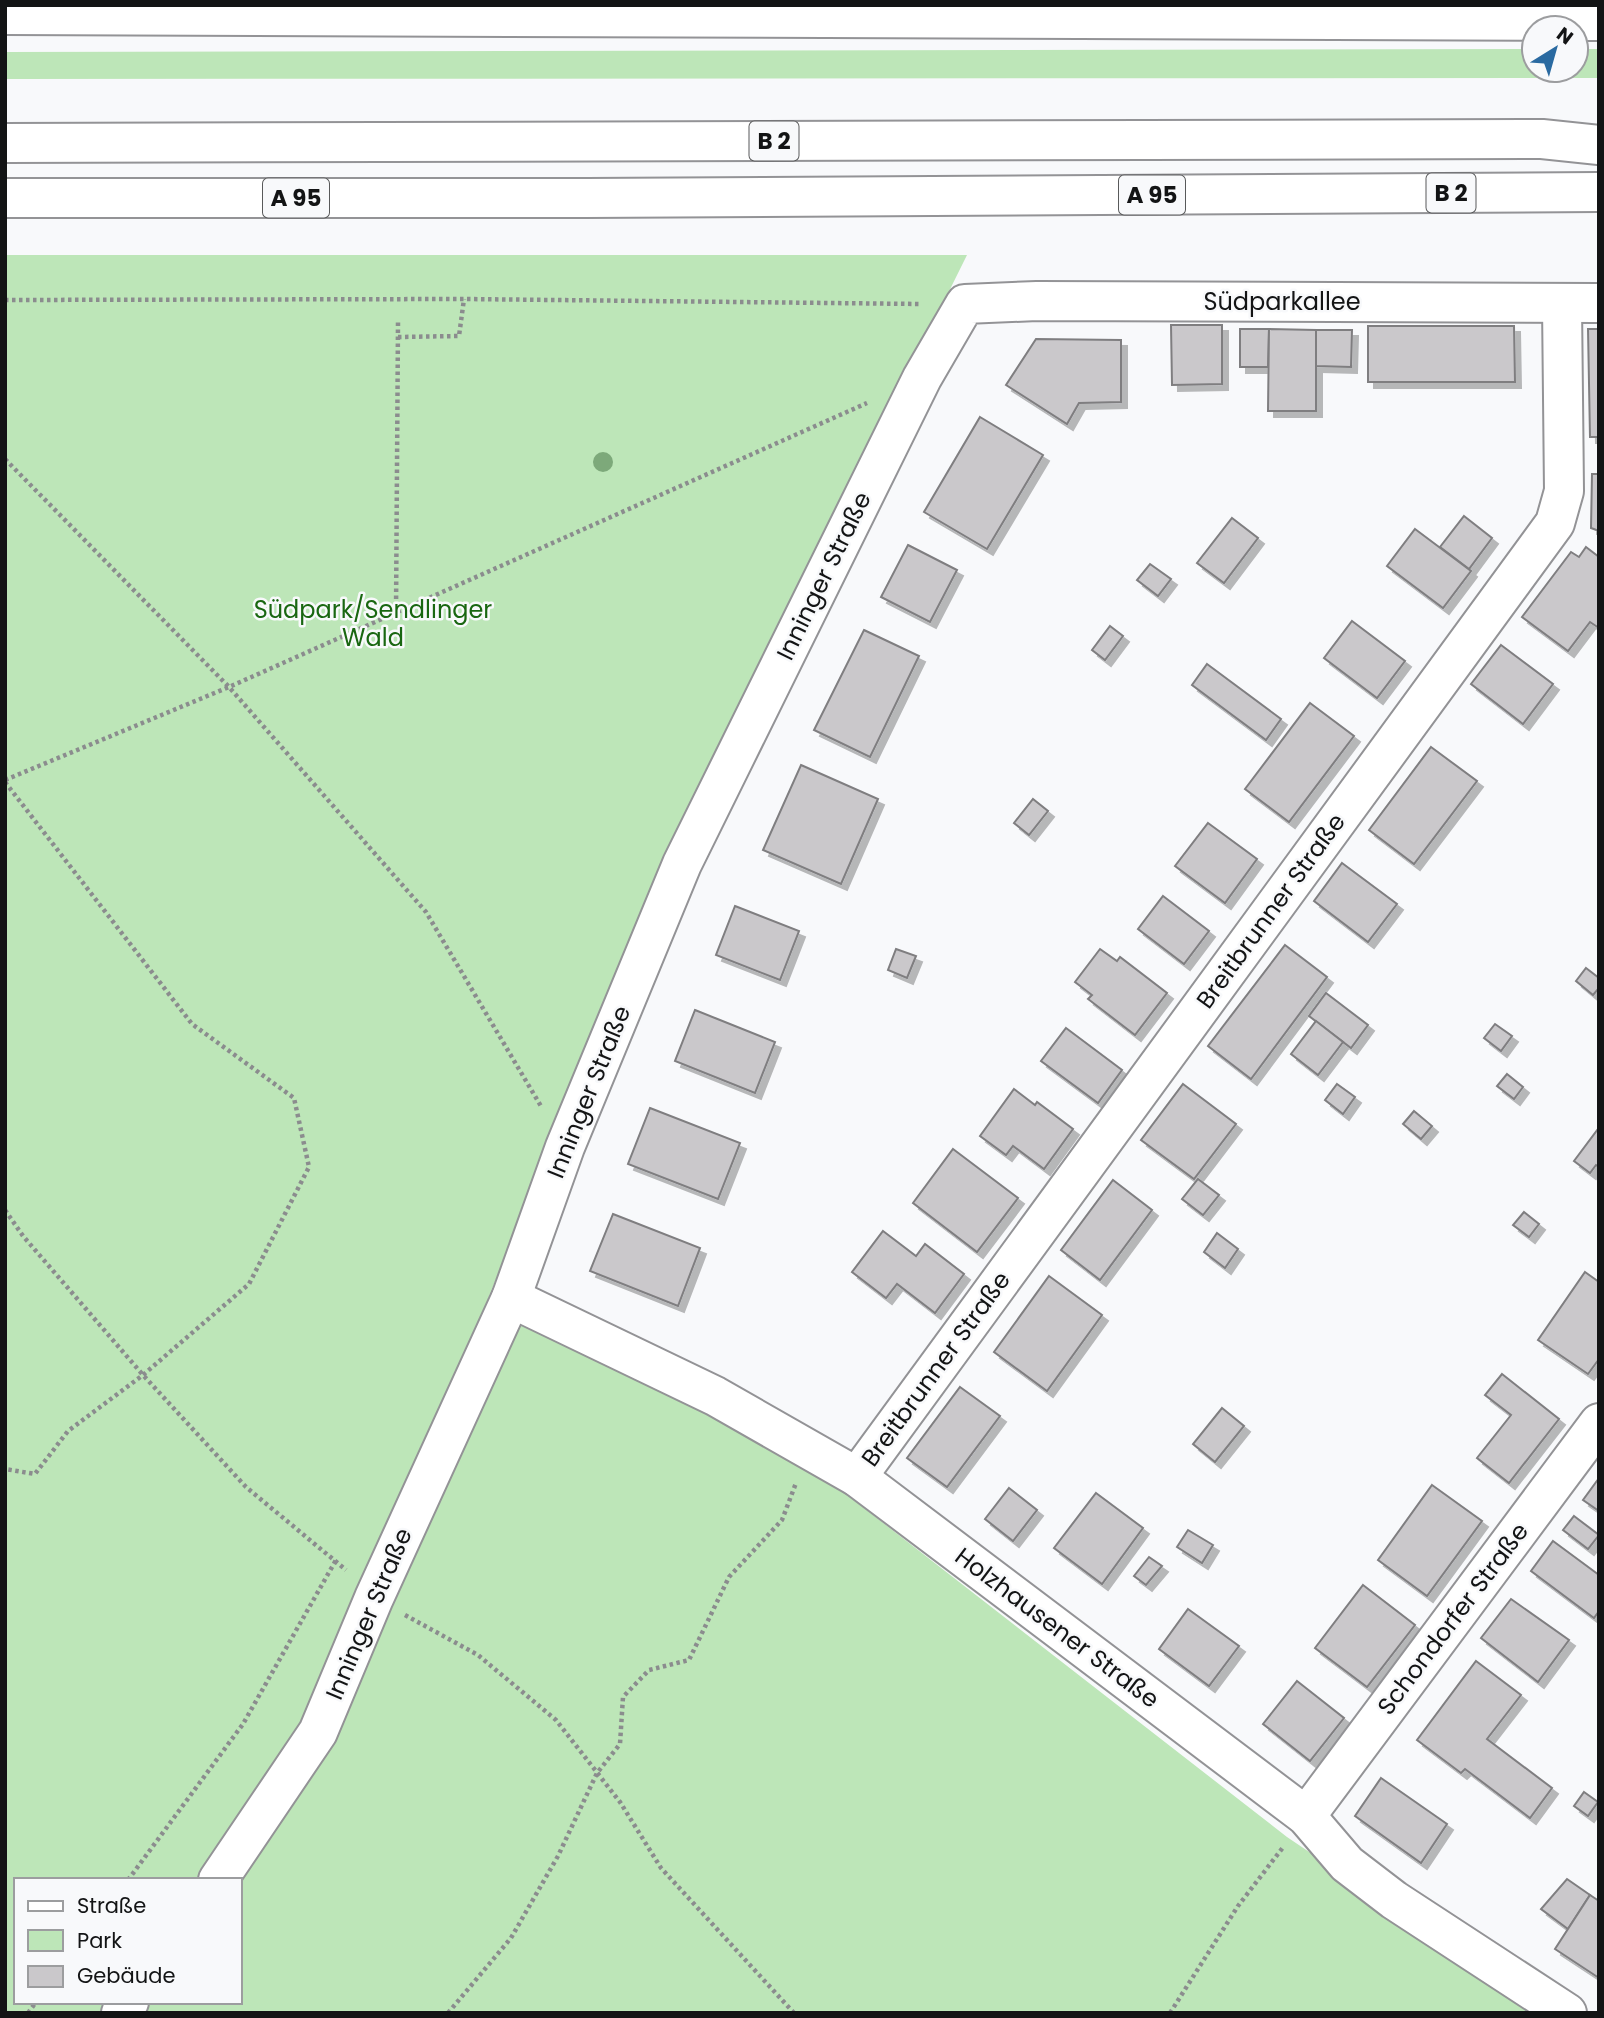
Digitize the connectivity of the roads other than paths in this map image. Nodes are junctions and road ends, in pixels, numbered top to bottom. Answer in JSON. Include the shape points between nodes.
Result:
{"nodes":[{"id":1,"x":378,"y":11,"type":"edge"},
{"id":2,"x":5,"y":15,"type":"edge"},
{"id":3,"x":1599,"y":21,"type":"edge"},
{"id":4,"x":1599,"y":129,"type":"edge"},
{"id":5,"x":1542,"y":139,"type":"junction"},
{"id":6,"x":5,"y":143,"type":"edge"},
{"id":7,"x":1599,"y":145,"type":"edge"},
{"id":8,"x":1599,"y":192,"type":"edge"},
{"id":9,"x":1304,"y":194,"type":"joint"},
{"id":10,"x":5,"y":198,"type":"edge"},
{"id":11,"x":965,"y":304,"type":"joint"},
{"id":12,"x":1581,"y":304,"type":"edge"},
{"id":13,"x":511,"y":1298,"type":"junction"},
{"id":14,"x":1599,"y":1423,"type":"edge"},
{"id":15,"x":856,"y":1477,"type":"junction"},
{"id":16,"x":1306,"y":1816,"type":"junction"},
{"id":17,"x":219,"y":1878,"type":"edge"},
{"id":18,"x":1567,"y":2013,"type":"edge"}],
"edges":[{"from":1,"to":2,"type":"main road"},
{"from":1,"to":3,"type":"main road"},
{"from":4,"to":5,"type":"main road","number":"B 2"},
{"from":5,"to":6,"type":"main road","number":"B 2"},
{"from":5,"to":7,"type":"main road"},
{"from":8,"to":9,"type":"main road","number":"B 2"},
{"from":9,"to":10,"type":"main road","number":"A 95"},
{"from":11,"to":12,"type":"main road","name":"Südparkallee"},
{"from":11,"to":13,"type":"main road","name":"Inninger Straße","via":[[922,378],[682,864],[565,1147]]},
{"from":12,"to":15,"type":"main road","name":"Breitbrunner Straße","via":[[1564,491],[1555,523]]},
{"from":13,"to":15,"type":"main road","name":"Holzhausener Straße","via":[[715,1396]]},
{"from":13,"to":17,"type":"main road","name":"Inninger Straße","via":[[318,1732]]},
{"from":14,"to":16,"type":"main road","name":"Schondorfer Straße"},
{"from":15,"to":16,"type":"main road","name":"Holzhausener Straße"},
{"from":16,"to":18,"type":"main road","name":"Holzhausener Straße","via":[[1348,1864],[1394,1900]]}]}
